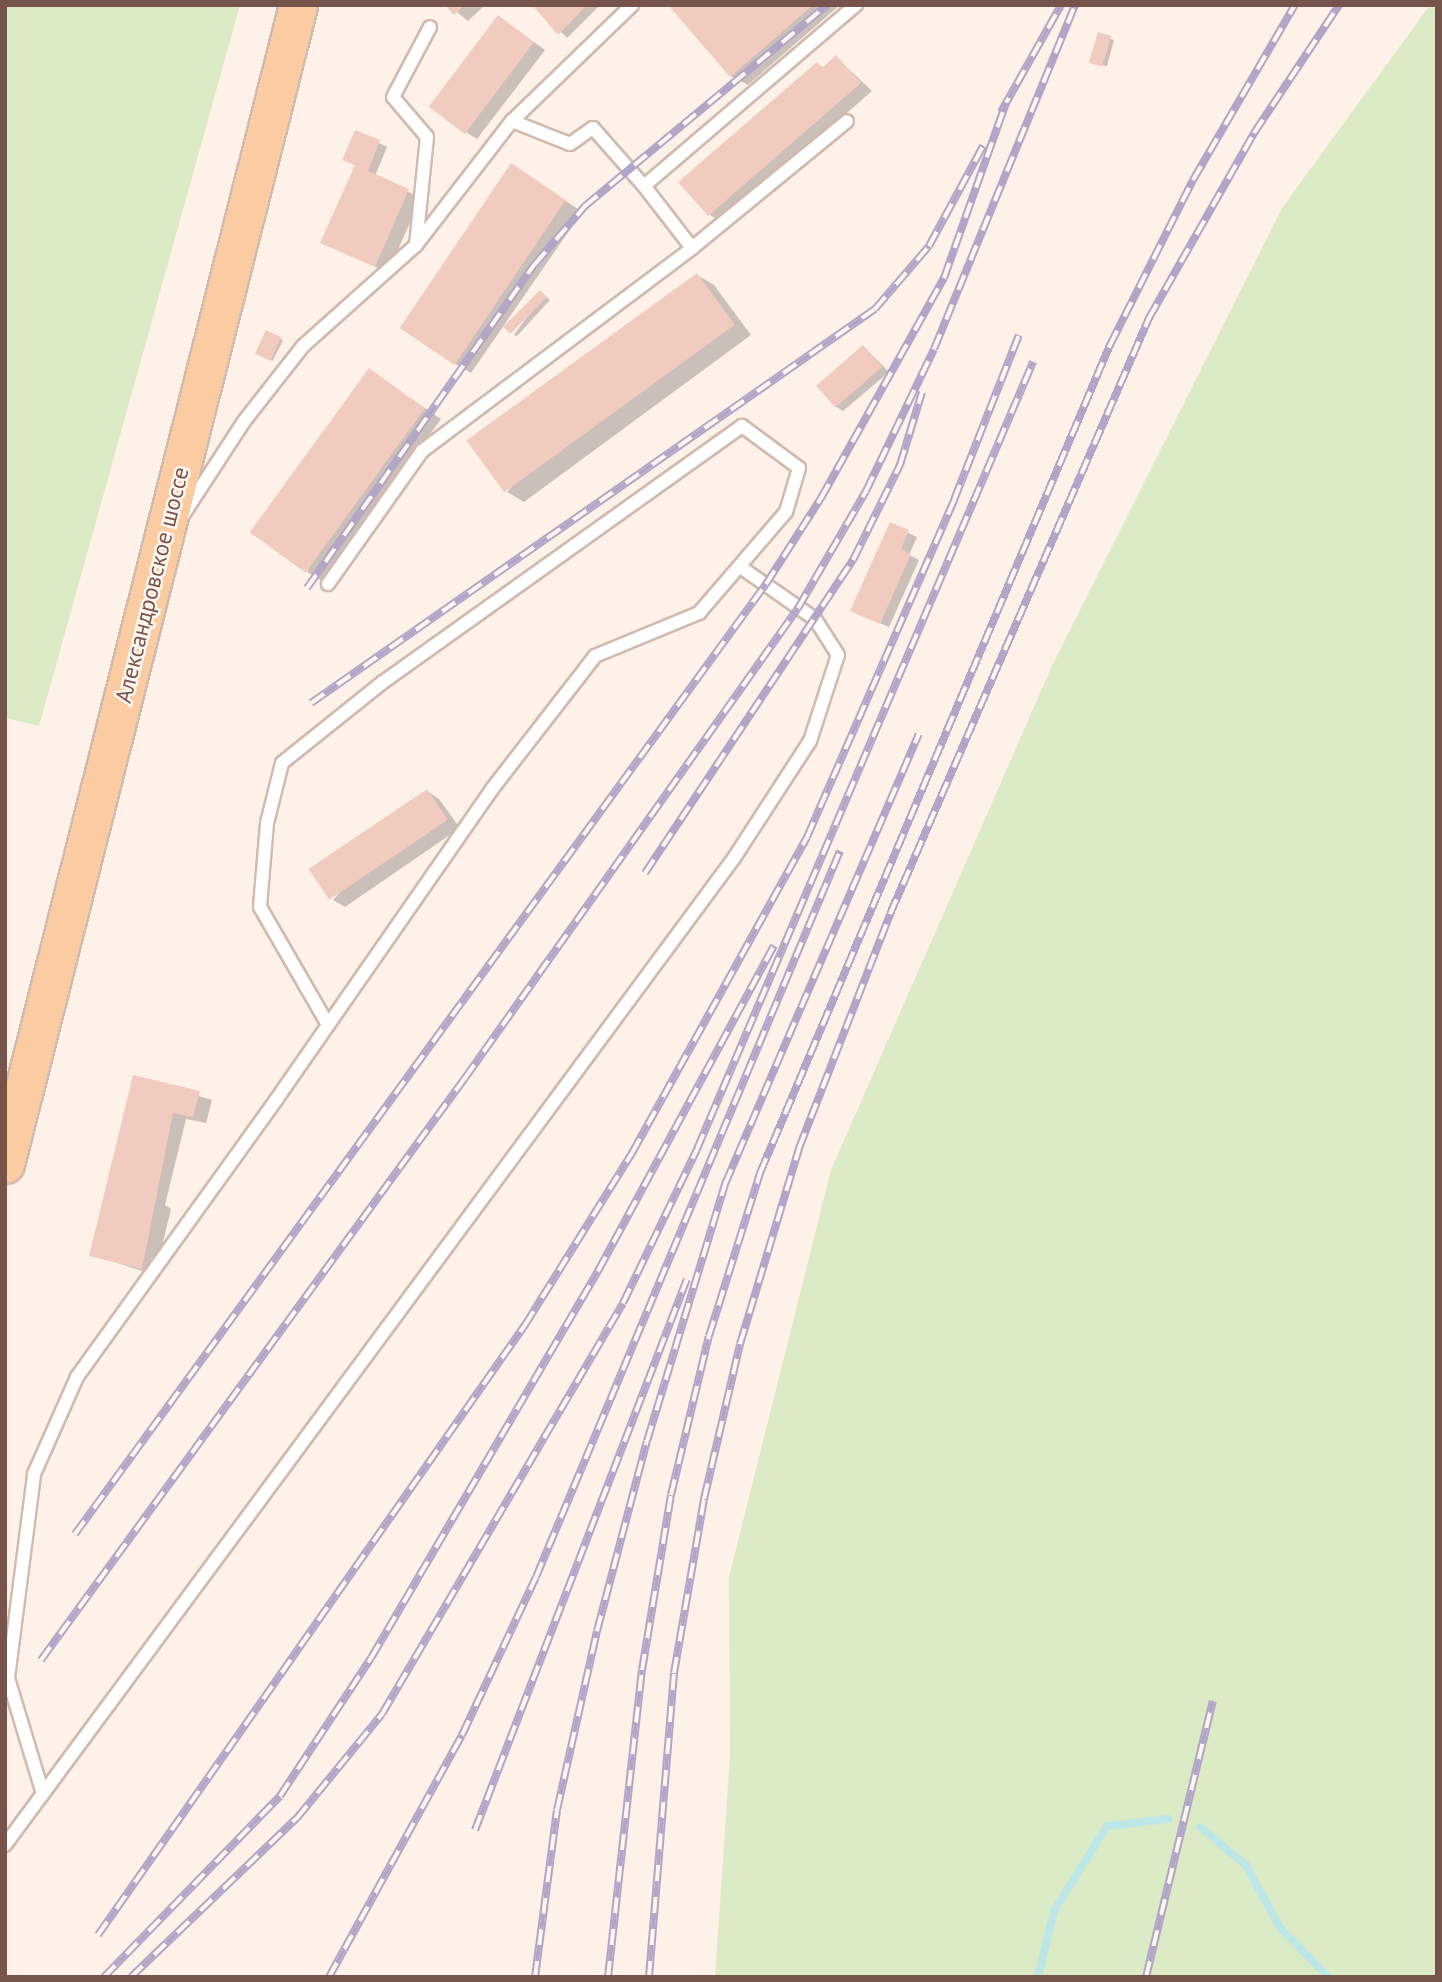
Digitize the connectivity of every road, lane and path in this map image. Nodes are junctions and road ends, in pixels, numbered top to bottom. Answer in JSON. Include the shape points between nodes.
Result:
{"nodes":[{"id":1,"x":298,"y":5,"type":"edge"},
{"id":2,"x":632,"y":5,"type":"edge"},
{"id":3,"x":856,"y":5,"type":"edge"},
{"id":4,"x":430,"y":27,"type":"dead end"},
{"id":5,"x":512,"y":121,"type":"junction"},
{"id":6,"x":847,"y":121,"type":"dead end"},
{"id":7,"x":644,"y":186,"type":"junction"},
{"id":8,"x":416,"y":245,"type":"junction"},
{"id":9,"x":692,"y":248,"type":"junction"},
{"id":10,"x":162,"y":548,"type":"junction"},
{"id":11,"x":743,"y":568,"type":"junction"},
{"id":12,"x":328,"y":584,"type":"dead end"},
{"id":13,"x":328,"y":1025,"type":"junction"},
{"id":14,"x":5,"y":1164,"type":"edge"},
{"id":15,"x":43,"y":1794,"type":"junction"},
{"id":16,"x":5,"y":1845,"type":"edge"}],
"edges":[{"from":1,"to":10,"type":"main road","name":"Александровское шоссе"},
{"from":2,"to":5,"type":"lane"},
{"from":3,"to":7,"type":"lane"},
{"from":4,"to":8,"type":"lane","via":[[393,97],[427,137]]},
{"from":5,"to":7,"type":"lane","via":[[570,144],[593,128]]},
{"from":5,"to":8,"type":"lane"},
{"from":6,"to":9,"type":"lane"},
{"from":7,"to":9,"type":"lane"},
{"from":8,"to":10,"type":"lane","via":[[303,346],[245,420]]},
{"from":9,"to":12,"type":"lane","via":[[422,451]]},
{"from":10,"to":14,"type":"main road","name":"Александровское шоссе"},
{"from":11,"to":13,"type":"lane","via":[[699,613],[595,656],[492,789]]},
{"from":11,"to":13,"type":"lane","via":[[786,512],[799,468],[742,426],[383,682],[282,763],[268,822],[260,907]]},
{"from":11,"to":15,"type":"lane","via":[[816,619],[838,655],[810,741],[717,880]]},
{"from":13,"to":15,"type":"lane","via":[[77,1377],[34,1474],[8,1678]]},
{"from":15,"to":16,"type":"lane"}]}
